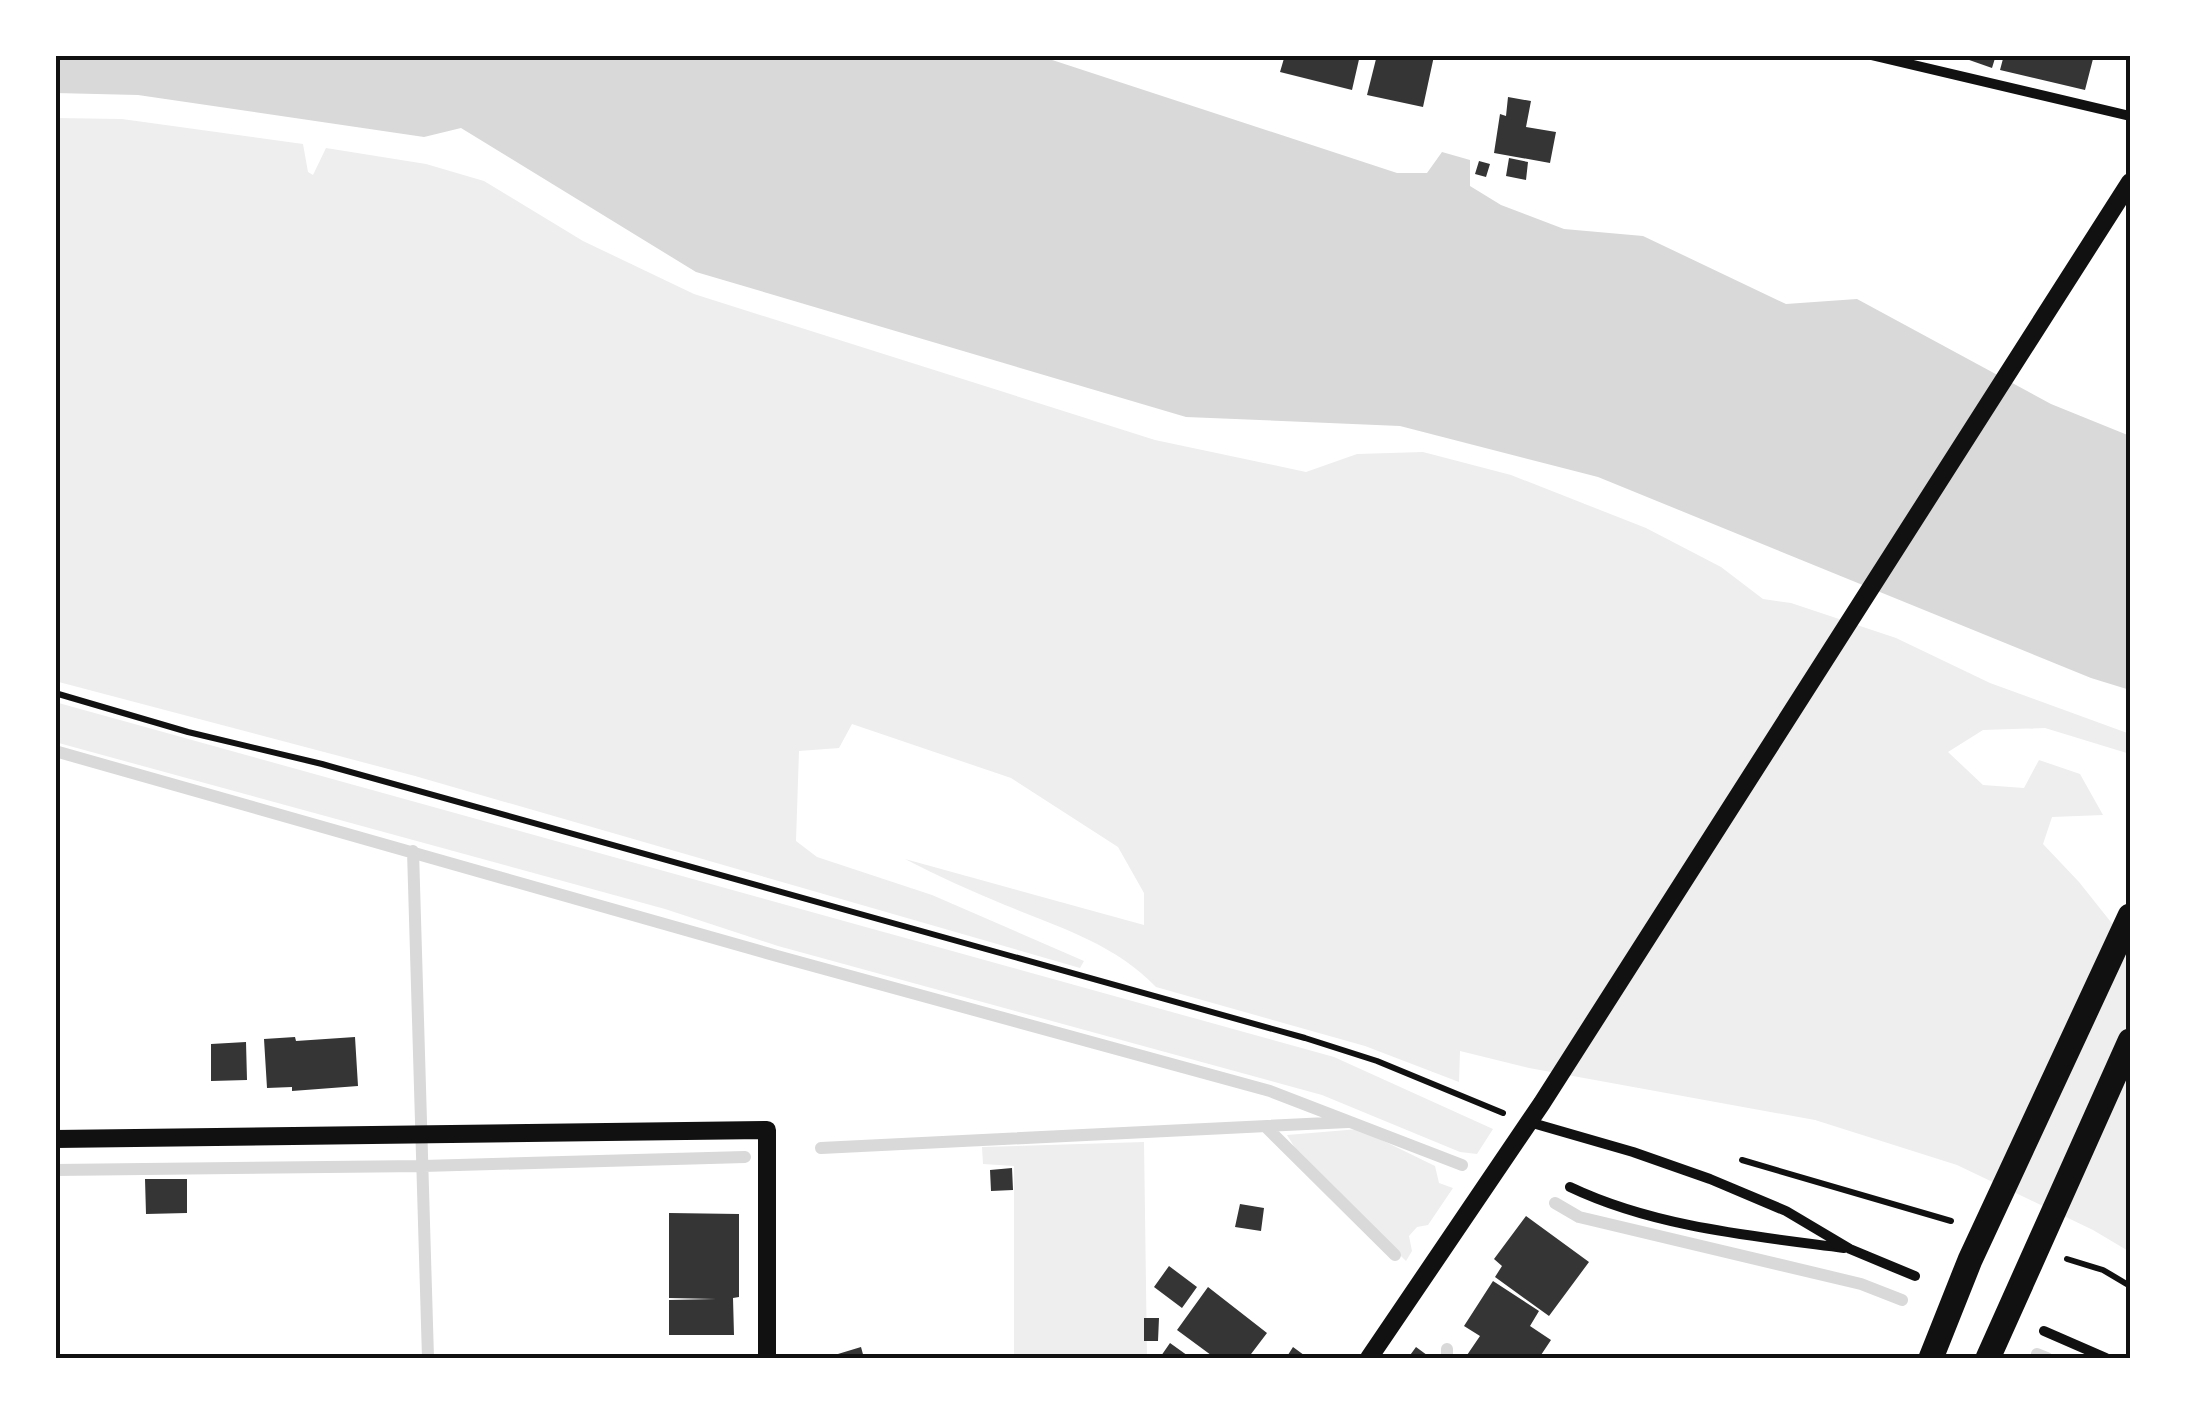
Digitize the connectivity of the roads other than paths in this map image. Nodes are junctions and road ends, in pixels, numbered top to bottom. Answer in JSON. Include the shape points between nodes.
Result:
{"nodes":[{"id":1,"x":1870,"y":55,"type":"edge"},
{"id":2,"x":2130,"y":116,"type":"edge"},
{"id":3,"x":2130,"y":182,"type":"edge"},
{"id":4,"x":2130,"y":916,"type":"edge"},
{"id":5,"x":2130,"y":1041,"type":"edge"},
{"id":6,"x":1529,"y":1122,"type":"junction"},
{"id":7,"x":55,"y":1139,"type":"edge"},
{"id":8,"x":1570,"y":1186,"type":"dead end"},
{"id":9,"x":1850,"y":1249,"type":"junction"},
{"id":10,"x":1915,"y":1276,"type":"dead end"},
{"id":11,"x":2044,"y":1331,"type":"dead end"},
{"id":12,"x":768,"y":1358,"type":"edge"},
{"id":13,"x":1369,"y":1358,"type":"edge"},
{"id":14,"x":1931,"y":1358,"type":"edge"},
{"id":15,"x":1988,"y":1358,"type":"edge"},
{"id":16,"x":2106,"y":1358,"type":"edge"}],
"edges":[{"from":1,"to":2,"type":"street"},
{"from":3,"to":6,"type":"street"},
{"from":4,"to":14,"type":"main road"},
{"from":5,"to":15,"type":"main road"},
{"from":6,"to":9,"type":"street","via":[[1710,1179],[1786,1211]]},
{"from":6,"to":13,"type":"street"},
{"from":7,"to":12,"type":"street","via":[[767,1130]]},
{"from":8,"to":9,"type":"street","via":[[1662,1218]]},
{"from":9,"to":10,"type":"street"},
{"from":11,"to":16,"type":"street"}]}
